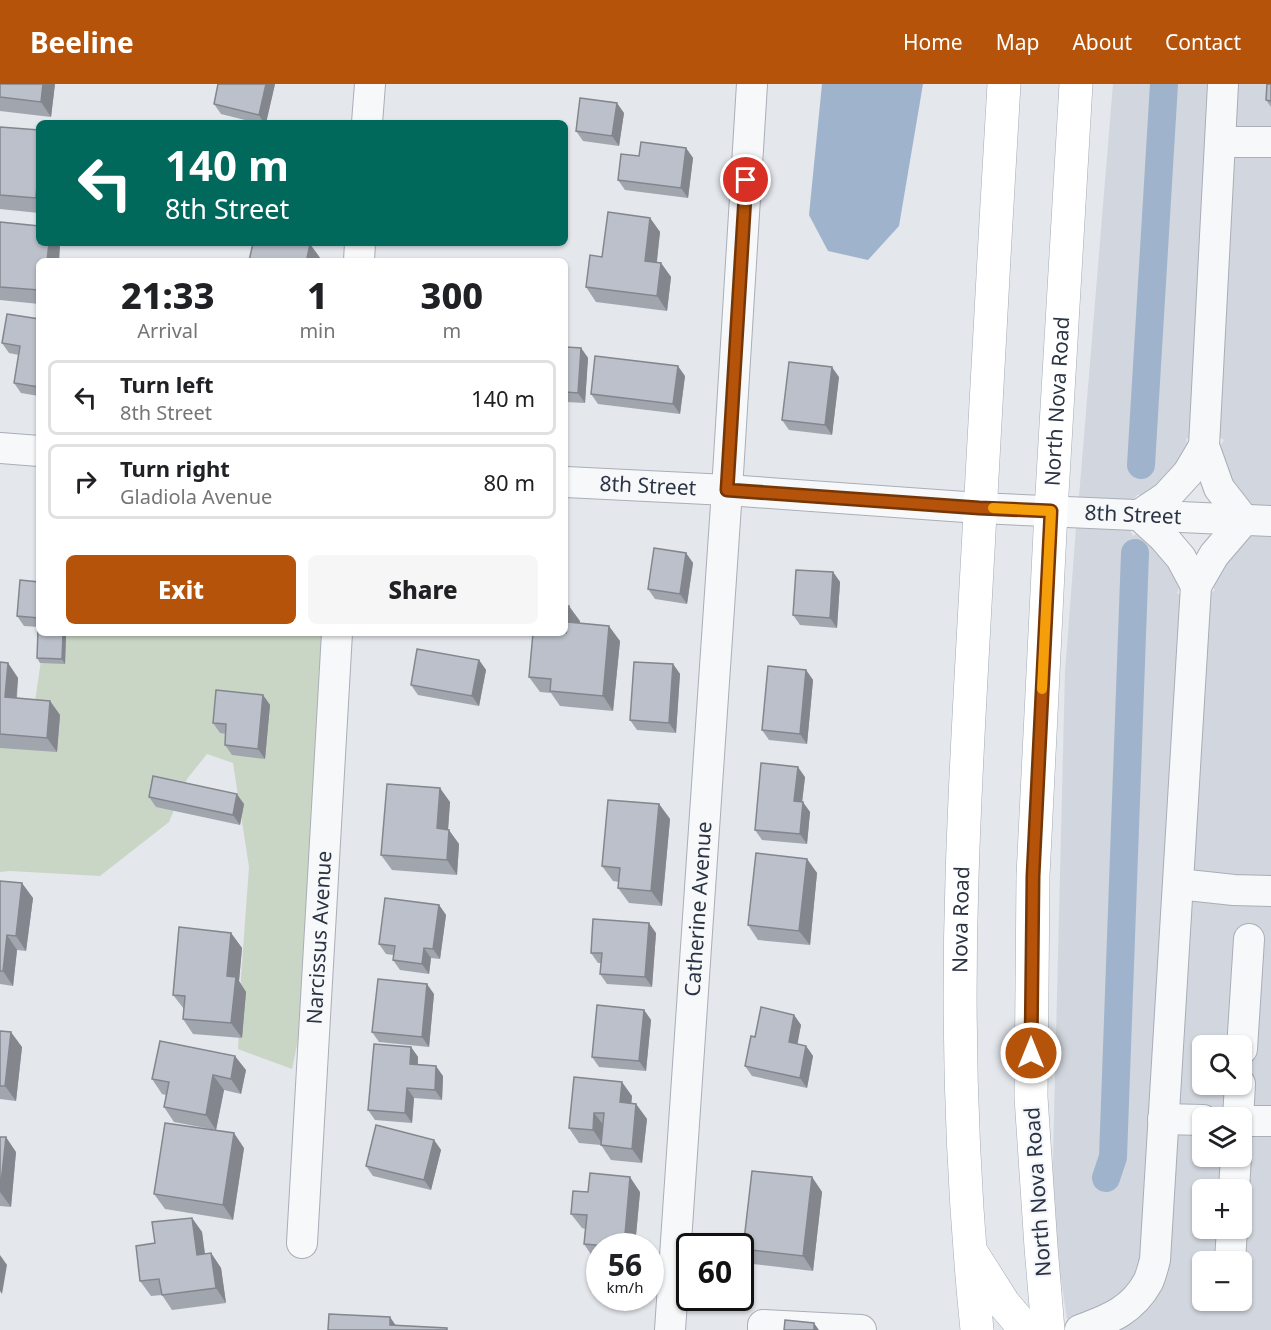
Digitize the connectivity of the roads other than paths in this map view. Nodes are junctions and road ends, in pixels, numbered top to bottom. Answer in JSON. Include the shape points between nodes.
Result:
{"nodes":[{"id":1,"x":369,"y":84,"type":"edge"},
{"id":2,"x":752,"y":84,"type":"edge"},
{"id":3,"x":1004,"y":84,"type":"edge"},
{"id":4,"x":1076,"y":84,"type":"edge"},
{"id":5,"x":1223,"y":84,"type":"edge"},
{"id":6,"x":367,"y":120,"type":"edge"},
{"id":7,"x":1220,"y":142,"type":"junction"},
{"id":8,"x":1271,"y":142,"type":"edge"},
{"id":9,"x":1204,"y":446,"type":"junction"},
{"id":10,"x":0,"y":448,"type":"edge"},
{"id":11,"x":36,"y":451,"type":"edge"},
{"id":12,"x":568,"y":482,"type":"edge"},
{"id":13,"x":727,"y":490,"type":"junction"},
{"id":14,"x":979,"y":508,"type":"junction"},
{"id":15,"x":1051,"y":511,"type":"junction"},
{"id":16,"x":1139,"y":515,"type":"junction"},
{"id":17,"x":1258,"y":521,"type":"edge"},
{"id":18,"x":1196,"y":586,"type":"junction"},
{"id":19,"x":336,"y":636,"type":"edge"},
{"id":20,"x":1178,"y":884,"type":"junction"},
{"id":21,"x":1271,"y":891,"type":"edge"},
{"id":22,"x":1249,"y":939,"type":"dead end"},
{"id":23,"x":1243,"y":1035,"type":"edge"},
{"id":24,"x":1163,"y":1119,"type":"junction"},
{"id":25,"x":1192,"y":1120,"type":"edge"},
{"id":26,"x":1252,"y":1120,"type":"edge"},
{"id":27,"x":1271,"y":1121,"type":"edge"},
{"id":28,"x":302,"y":1243,"type":"dead end"},
{"id":29,"x":969,"y":1249,"type":"junction"},
{"id":30,"x":670,"y":1330,"type":"edge"},
{"id":31,"x":763,"y":1330,"type":"edge"},
{"id":32,"x":855,"y":1330,"type":"edge"},
{"id":33,"x":861,"y":1330,"type":"edge"},
{"id":34,"x":977,"y":1330,"type":"edge"},
{"id":35,"x":1026,"y":1330,"type":"edge"},
{"id":36,"x":1048,"y":1330,"type":"edge"},
{"id":37,"x":1080,"y":1330,"type":"edge"}],
"edges":[{"from":1,"to":6,"type":"street"},
{"from":2,"to":13,"type":"street","name":"Catherine Avenue"},
{"from":3,"to":14,"type":"main road"},
{"from":4,"to":15,"type":"main road","name":"North Nova Road"},
{"from":5,"to":7,"type":"street"},
{"from":7,"to":8,"type":"street"},
{"from":7,"to":9,"type":"street"},
{"from":9,"to":16,"type":"street","via":[[1188,473],[1166,497]]},
{"from":9,"to":17,"type":"street","via":[[1219,488]]},
{"from":10,"to":11,"type":"street"},
{"from":12,"to":13,"type":"street","name":"8th Street"},
{"from":13,"to":14,"type":"street","name":"8th Street"},
{"from":13,"to":30,"type":"street","name":"Catherine Avenue"},
{"from":14,"to":15,"type":"street","name":"8th Street"},
{"from":14,"to":29,"type":"main road","name":"Nova Road","via":[[960,1006]]},
{"from":15,"to":16,"type":"street","name":"8th Street"},
{"from":15,"to":36,"type":"main road","name":"North Nova Road","via":[[1031,988],[1031,1097]]},
{"from":16,"to":17,"type":"street","name":"8th Street"},
{"from":16,"to":18,"type":"street","via":[[1181,558]]},
{"from":17,"to":18,"type":"street","via":[[1214,555]]},
{"from":18,"to":20,"type":"street"},
{"from":19,"to":28,"type":"street","name":"Narcissus Avenue"},
{"from":20,"to":21,"type":"street"},
{"from":20,"to":24,"type":"street"},
{"from":22,"to":23,"type":"street"},
{"from":24,"to":25,"type":"street"},
{"from":24,"to":37,"type":"street","via":[[1155,1260],[1149,1281],[1134,1303],[1109,1320]]},
{"from":26,"to":27,"type":"street"},
{"from":29,"to":34,"type":"main road","name":"Nova Road"},
{"from":29,"to":35,"type":"main road","via":[[1004,1304]]},
{"from":31,"to":32,"type":"street","via":[[763,1325]]},
{"from":32,"to":33,"type":"street"}]}
